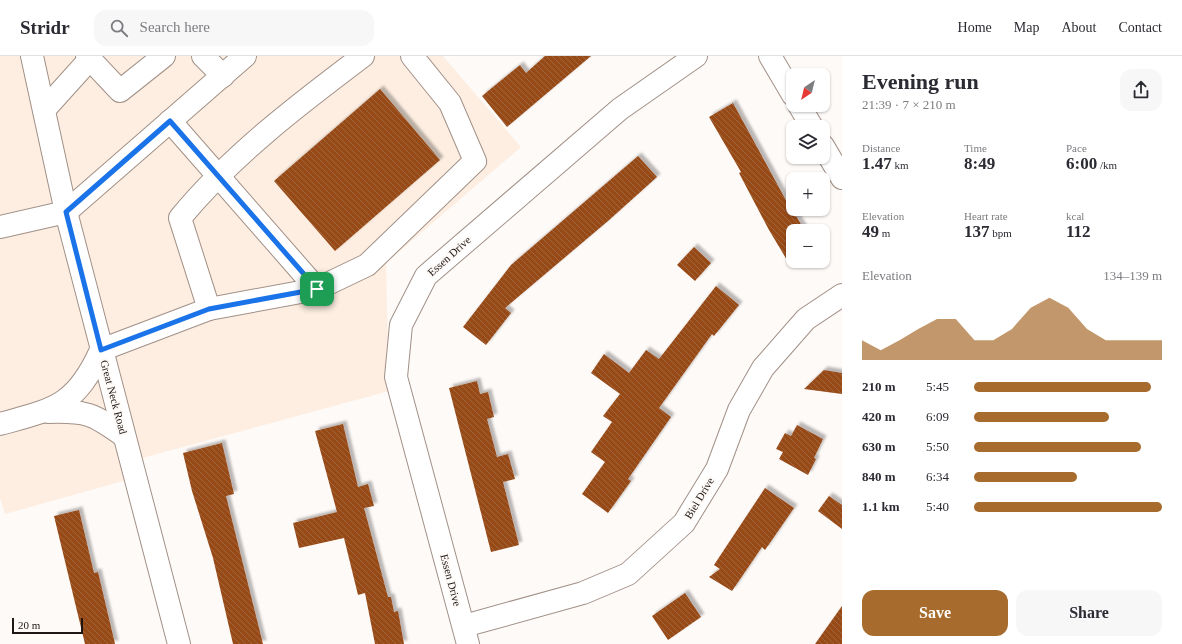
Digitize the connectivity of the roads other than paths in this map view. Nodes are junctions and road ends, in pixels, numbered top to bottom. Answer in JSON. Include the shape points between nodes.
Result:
{"nodes":[{"id":1,"x":32,"y":56,"type":"edge"},
{"id":2,"x":164,"y":56,"type":"edge"},
{"id":3,"x":203,"y":56,"type":"edge"},
{"id":4,"x":245,"y":56,"type":"edge"},
{"id":5,"x":363,"y":56,"type":"edge"},
{"id":6,"x":412,"y":56,"type":"edge"},
{"id":7,"x":696,"y":56,"type":"edge"},
{"id":8,"x":770,"y":56,"type":"edge"},
{"id":9,"x":89,"y":58,"type":"edge"},
{"id":10,"x":222,"y":76,"type":"junction"},
{"id":11,"x":786,"y":83,"type":"edge"},
{"id":12,"x":44,"y":110,"type":"junction"},
{"id":13,"x":170,"y":121,"type":"junction"},
{"id":14,"x":830,"y":158,"type":"edge"},
{"id":15,"x":218,"y":176,"type":"junction"},
{"id":16,"x":842,"y":178,"type":"edge"},
{"id":17,"x":66,"y":212,"type":"junction"},
{"id":18,"x":0,"y":227,"type":"edge"},
{"id":19,"x":317,"y":289,"type":"junction"},
{"id":20,"x":842,"y":295,"type":"edge"},
{"id":21,"x":209,"y":309,"type":"junction"},
{"id":22,"x":101,"y":350,"type":"junction"},
{"id":23,"x":42,"y":412,"type":"junction"},
{"id":24,"x":0,"y":424,"type":"edge"},
{"id":25,"x":124,"y":436,"type":"junction"},
{"id":26,"x":466,"y":635,"type":"edge"},
{"id":27,"x":179,"y":644,"type":"edge"}],
"edges":[{"from":1,"to":12,"type":"street","name":"Great Neck Road"},
{"from":2,"to":9,"type":"street","via":[[120,91]]},
{"from":3,"to":10,"type":"street"},
{"from":4,"to":10,"type":"street"},
{"from":5,"to":15,"type":"street","via":[[316,92]]},
{"from":6,"to":19,"type":"street","via":[[450,103],[475,161],[367,265]]},
{"from":7,"to":26,"type":"street","name":"Essen Drive","via":[[620,109],[426,276],[401,324],[396,377]]},
{"from":8,"to":11,"type":"street"},
{"from":9,"to":12,"type":"street"},
{"from":10,"to":13,"type":"street"},
{"from":12,"to":17,"type":"street","name":"Great Neck Road"},
{"from":13,"to":15,"type":"street"},
{"from":13,"to":17,"type":"street"},
{"from":14,"to":16,"type":"street"},
{"from":15,"to":19,"type":"street"},
{"from":15,"to":21,"type":"street","via":[[180,218]]},
{"from":17,"to":18,"type":"street"},
{"from":17,"to":22,"type":"street","name":"Great Neck Road"},
{"from":19,"to":21,"type":"street"},
{"from":20,"to":26,"type":"street","name":"Biel Drive","via":[[806,319],[763,368],[739,410],[717,469],[684,523],[628,574]]},
{"from":21,"to":22,"type":"street"},
{"from":22,"to":23,"type":"street","via":[[91,372],[74,395]]},
{"from":22,"to":25,"type":"street","name":"Great Neck Road"},
{"from":23,"to":24,"type":"street"},
{"from":23,"to":25,"type":"street","via":[[78,411],[90,414]]},
{"from":25,"to":27,"type":"street","name":"Great Neck Road"}]}
